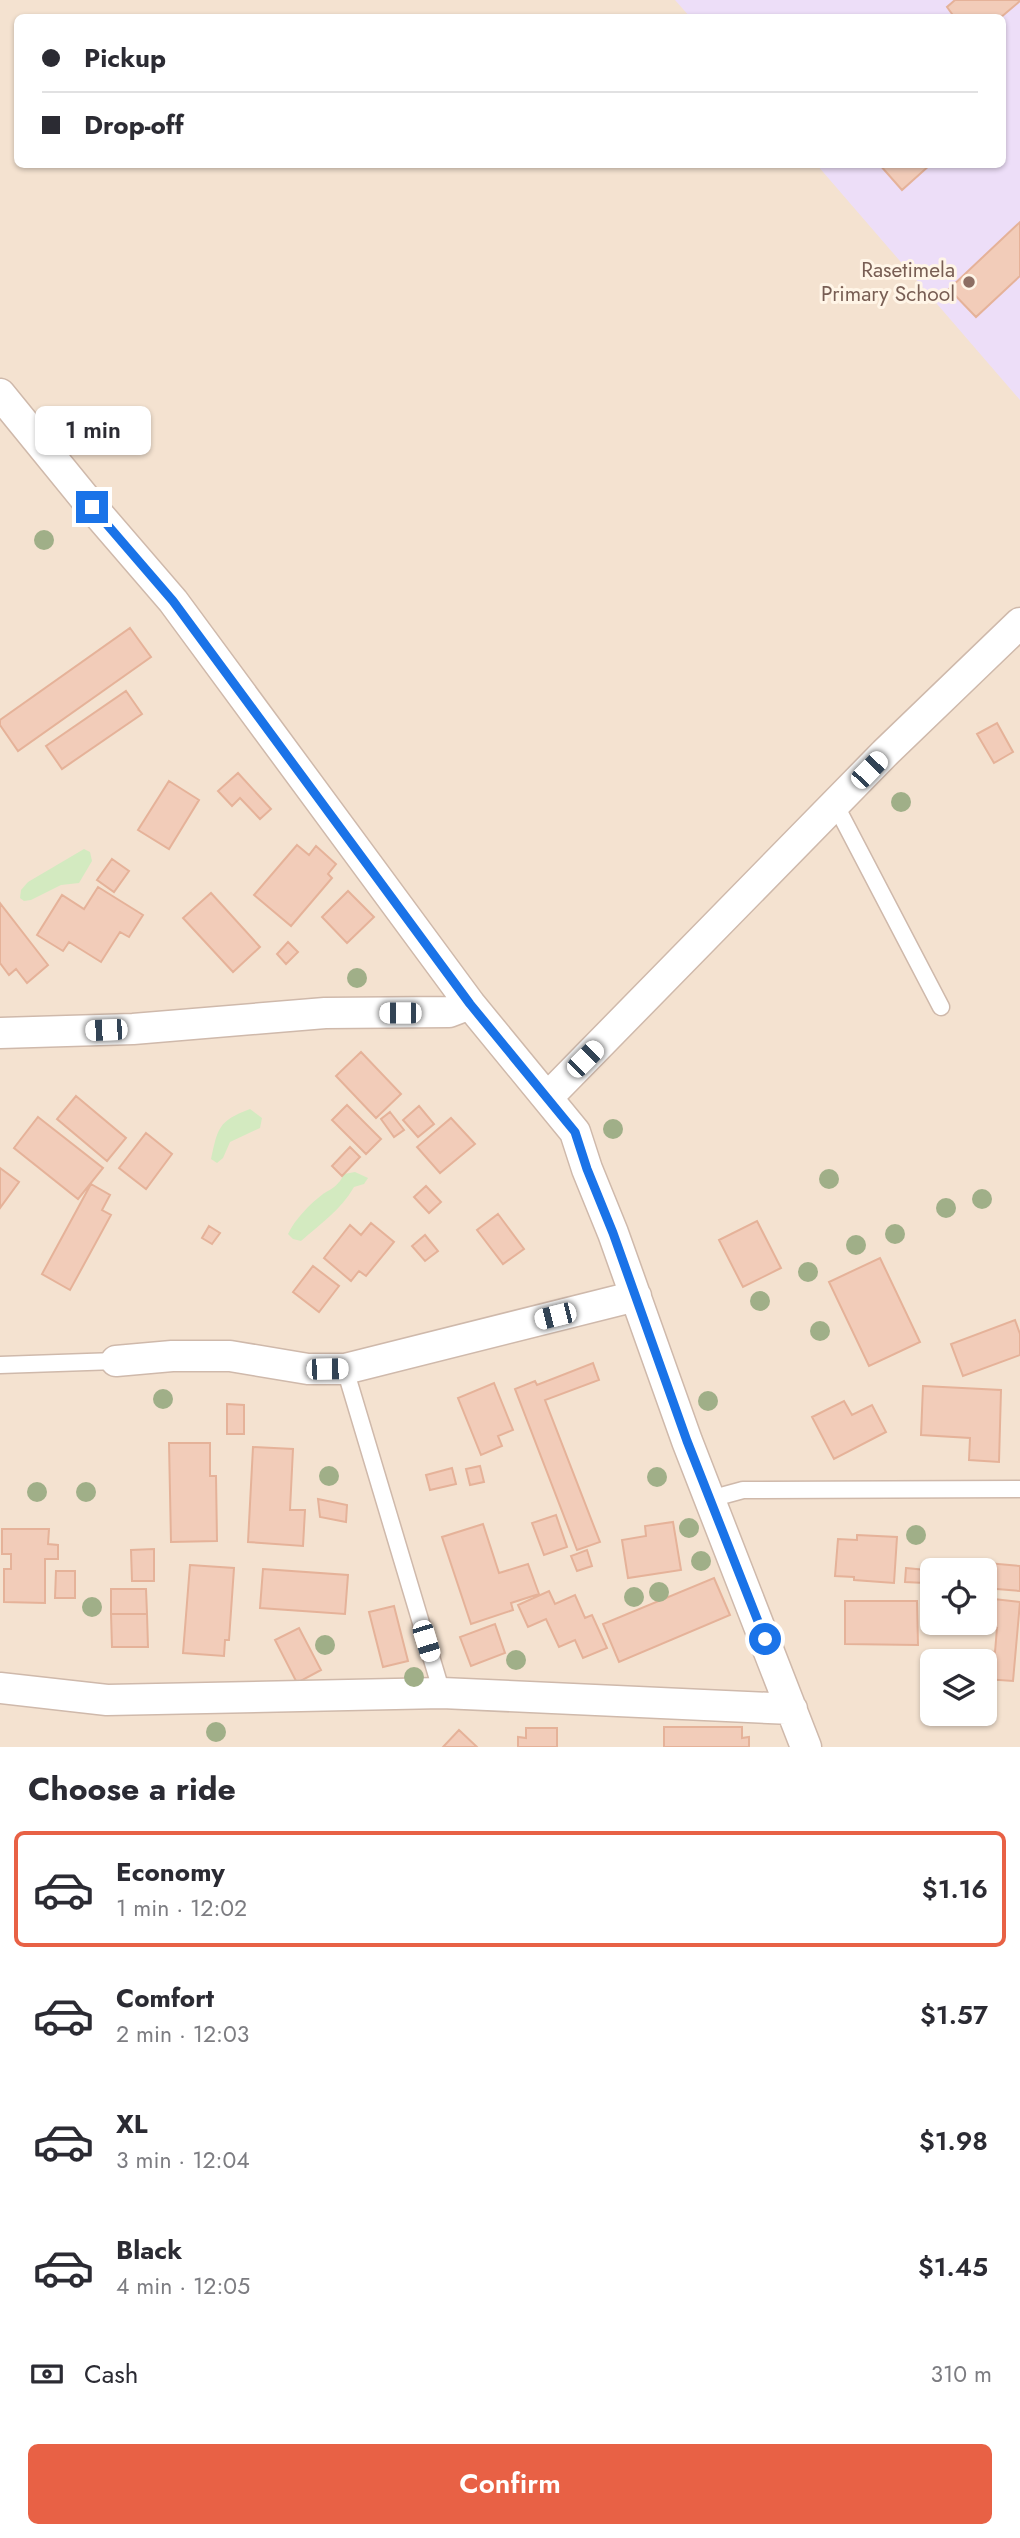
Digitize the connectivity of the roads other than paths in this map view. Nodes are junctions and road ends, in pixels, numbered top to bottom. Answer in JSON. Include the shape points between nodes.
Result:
{"nodes":[{"id":1,"x":0,"y":396,"type":"edge"},
{"id":2,"x":1020,"y":623,"type":"edge"},
{"id":3,"x":835,"y":804,"type":"junction"},
{"id":4,"x":470,"y":1004,"type":"junction"},
{"id":5,"x":941,"y":1007,"type":"dead end"},
{"id":6,"x":0,"y":1033,"type":"edge"},
{"id":7,"x":548,"y":1097,"type":"junction"},
{"id":8,"x":636,"y":1296,"type":"junction"},
{"id":9,"x":116,"y":1361,"type":"joint"},
{"id":10,"x":0,"y":1365,"type":"edge"},
{"id":11,"x":345,"y":1369,"type":"junction"},
{"id":12,"x":1020,"y":1489,"type":"edge"},
{"id":13,"x":710,"y":1499,"type":"junction"},
{"id":14,"x":0,"y":1688,"type":"edge"},
{"id":15,"x":442,"y":1693,"type":"junction"},
{"id":16,"x":792,"y":1709,"type":"junction"},
{"id":17,"x":806,"y":1747,"type":"edge"}],
"edges":[{"from":1,"to":4,"type":"street","via":[[173,601]]},
{"from":2,"to":3,"type":"street"},
{"from":3,"to":5,"type":"lane"},
{"from":3,"to":7,"type":"street"},
{"from":4,"to":6,"type":"street","via":[[449,1012],[325,1013],[133,1030]]},
{"from":4,"to":7,"type":"street"},
{"from":7,"to":8,"type":"street","via":[[575,1132]]},
{"from":8,"to":11,"type":"street"},
{"from":8,"to":13,"type":"street"},
{"from":9,"to":10,"type":"lane"},
{"from":9,"to":11,"type":"street","via":[[230,1356],[308,1370]]},
{"from":11,"to":15,"type":"lane"},
{"from":12,"to":13,"type":"lane","via":[[743,1490]]},
{"from":13,"to":16,"type":"street"},
{"from":14,"to":15,"type":"street","via":[[107,1700]]},
{"from":15,"to":16,"type":"street"},
{"from":16,"to":17,"type":"street"}]}
